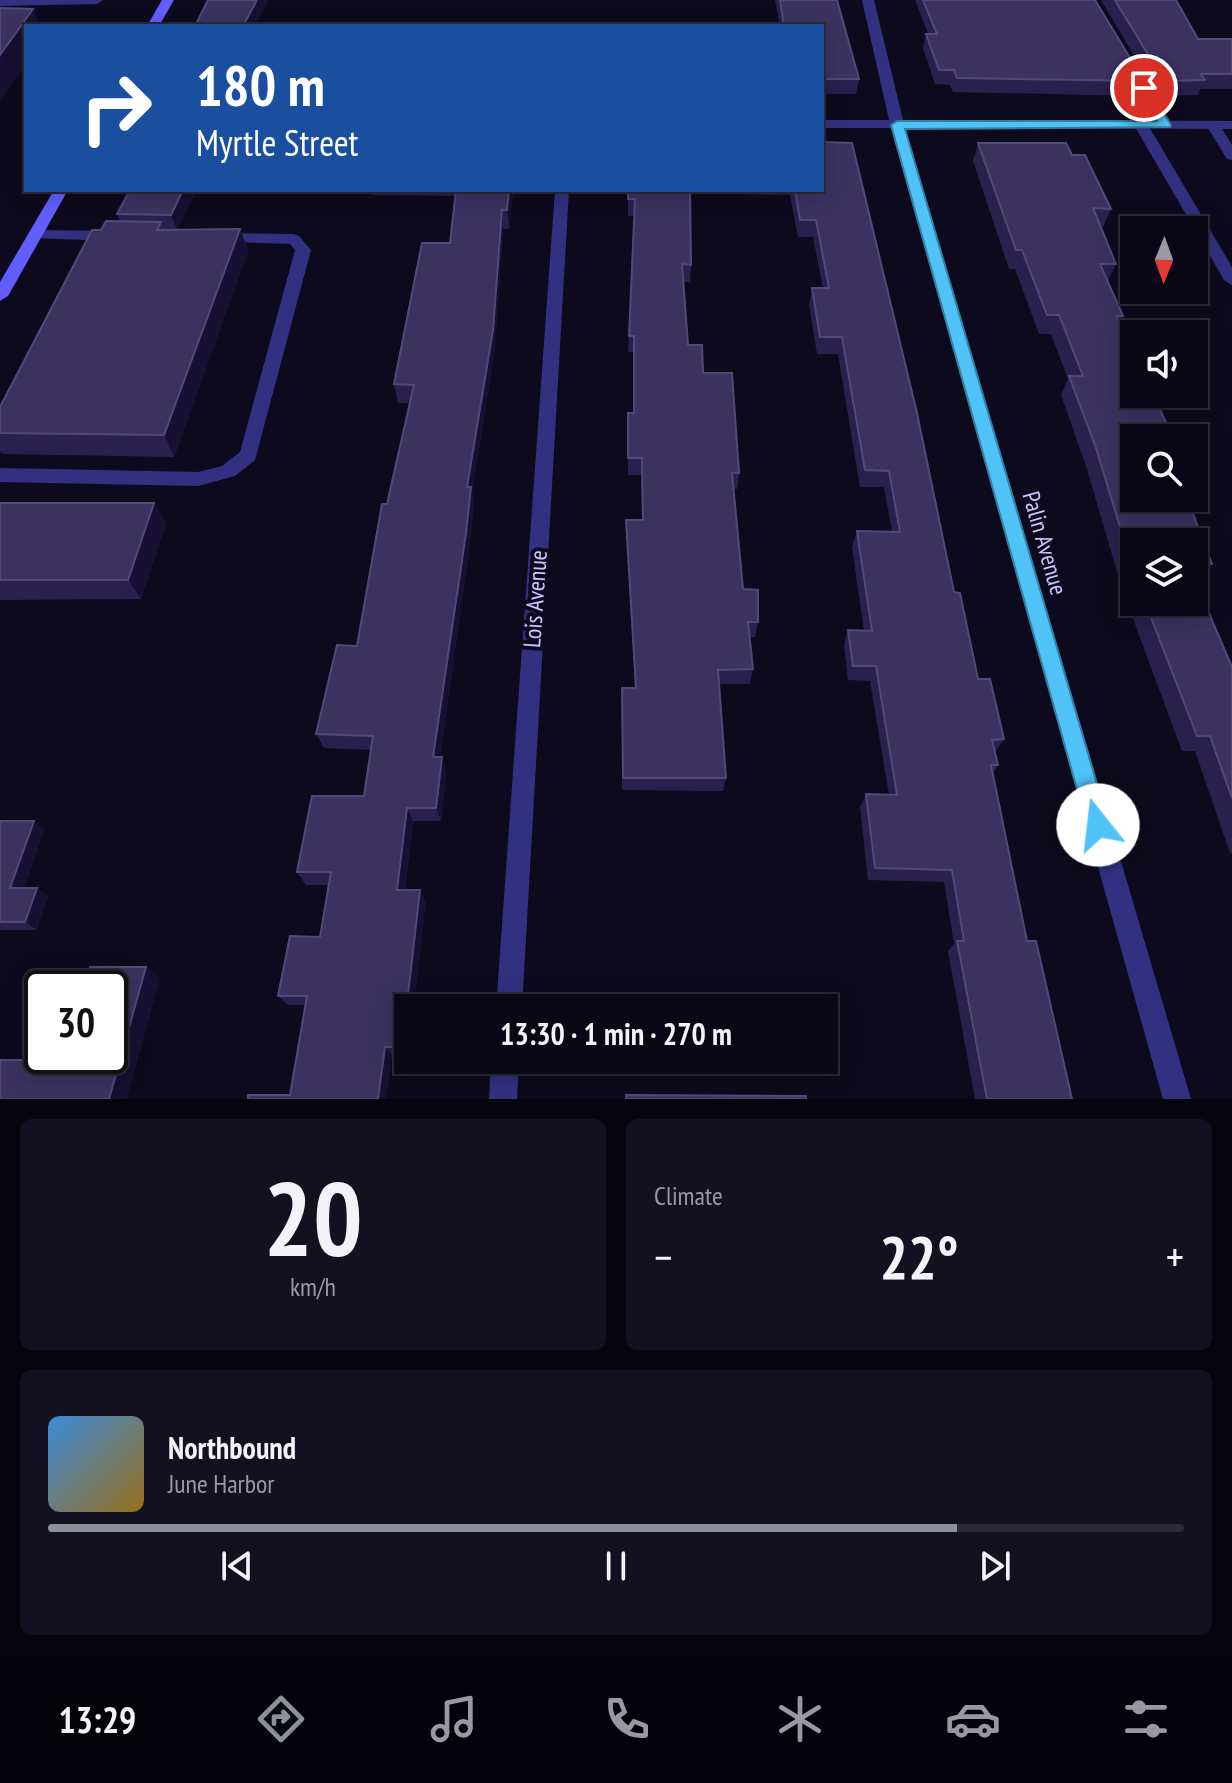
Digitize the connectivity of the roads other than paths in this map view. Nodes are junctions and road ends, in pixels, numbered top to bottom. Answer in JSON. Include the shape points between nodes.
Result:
{"nodes":[{"id":1,"x":97,"y":0,"type":"edge"},
{"id":2,"x":168,"y":0,"type":"edge"},
{"id":3,"x":868,"y":0,"type":"edge"},
{"id":4,"x":0,"y":2,"type":"edge"},
{"id":5,"x":154,"y":24,"type":"edge"},
{"id":6,"x":1120,"y":49,"type":"edge"},
{"id":7,"x":824,"y":124,"type":"edge"},
{"id":8,"x":897,"y":125,"type":"junction"},
{"id":9,"x":1141,"y":125,"type":"junction"},
{"id":10,"x":1165,"y":125,"type":"junction"},
{"id":11,"x":1213,"y":125,"type":"junction"},
{"id":12,"x":1232,"y":125,"type":"edge"},
{"id":13,"x":1232,"y":156,"type":"edge"},
{"id":14,"x":60,"y":192,"type":"edge"},
{"id":15,"x":562,"y":192,"type":"edge"},
{"id":16,"x":36,"y":235,"type":"junction"},
{"id":17,"x":127,"y":236,"type":"edge"},
{"id":18,"x":203,"y":237,"type":"edge"},
{"id":19,"x":1232,"y":280,"type":"edge"},
{"id":20,"x":0,"y":296,"type":"edge"},
{"id":21,"x":0,"y":475,"type":"edge"},
{"id":22,"x":510,"y":994,"type":"edge"},
{"id":23,"x":504,"y":1074,"type":"edge"},
{"id":24,"x":503,"y":1099,"type":"edge"},
{"id":25,"x":1177,"y":1099,"type":"edge"}],
"edges":[{"from":1,"to":4,"type":"street"},
{"from":2,"to":5,"type":"main road"},
{"from":3,"to":8,"type":"street","name":"Palin Avenue"},
{"from":6,"to":10,"type":"street"},
{"from":7,"to":8,"type":"street"},
{"from":8,"to":9,"type":"street"},
{"from":8,"to":25,"type":"street","name":"Palin Avenue"},
{"from":9,"to":10,"type":"street"},
{"from":9,"to":19,"type":"street"},
{"from":10,"to":11,"type":"street"},
{"from":11,"to":12,"type":"street"},
{"from":11,"to":13,"type":"street"},
{"from":14,"to":16,"type":"main road"},
{"from":15,"to":22,"type":"street","name":"Lois Avenue"},
{"from":16,"to":17,"type":"street"},
{"from":16,"to":20,"type":"main road"},
{"from":18,"to":21,"type":"street","via":[[294,239],[303,250],[248,455],[228,471],[198,479]]},
{"from":23,"to":24,"type":"street"}]}
